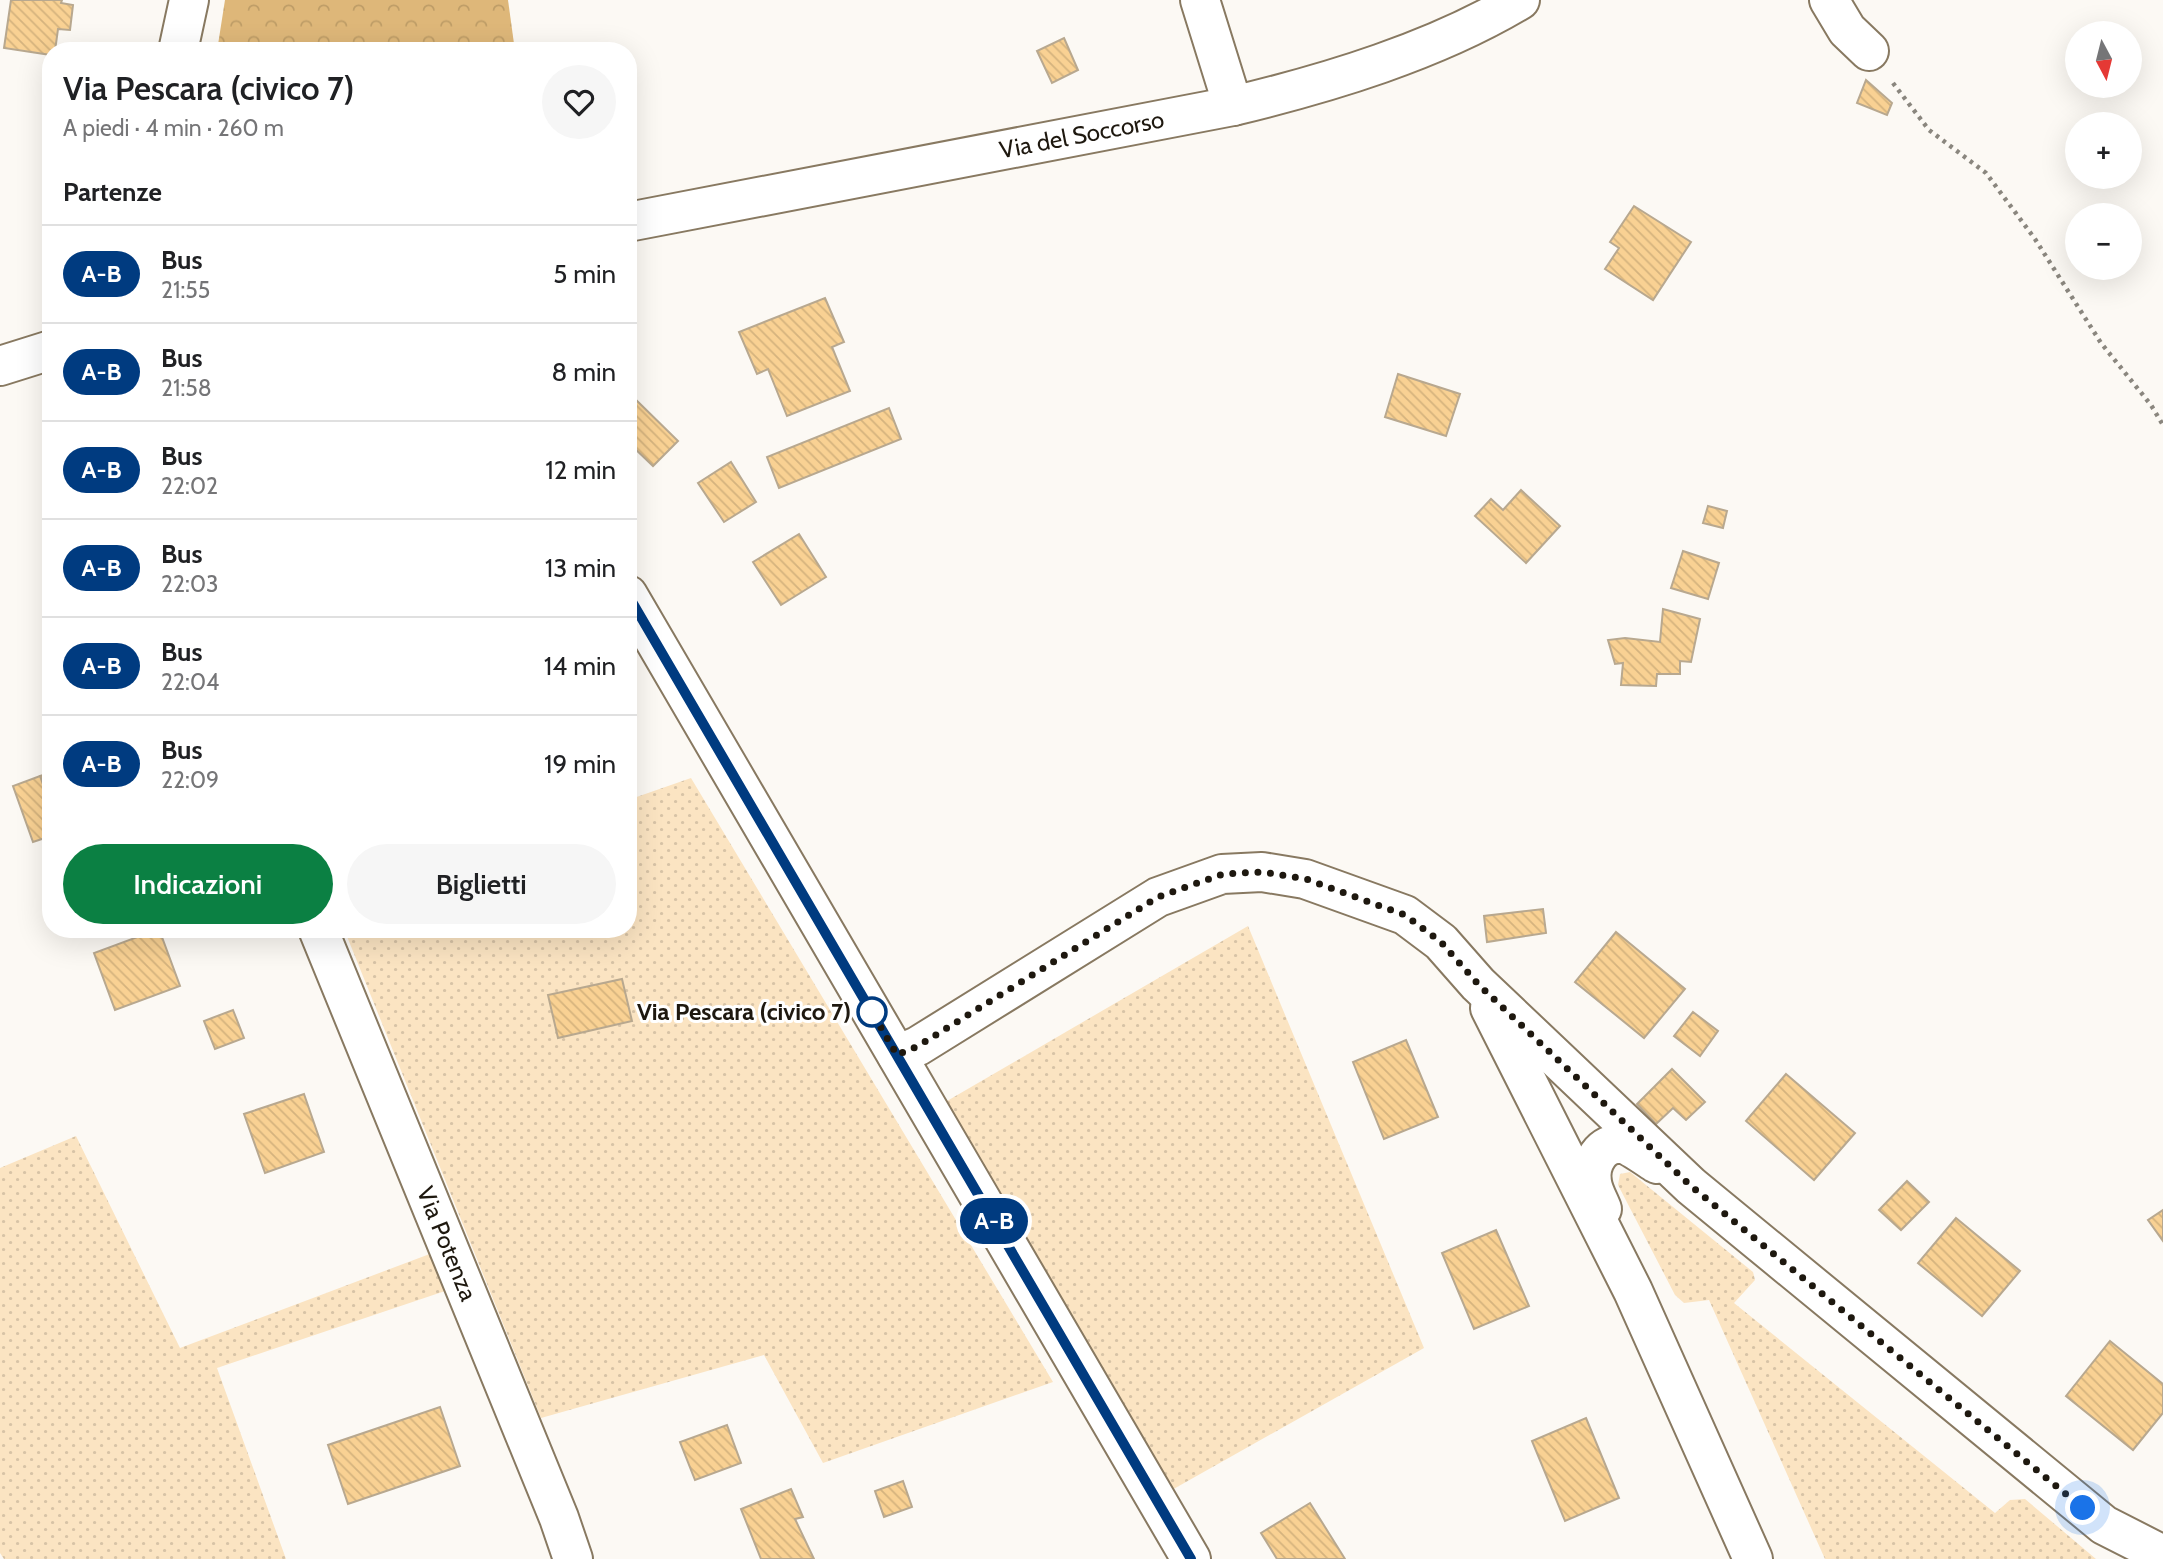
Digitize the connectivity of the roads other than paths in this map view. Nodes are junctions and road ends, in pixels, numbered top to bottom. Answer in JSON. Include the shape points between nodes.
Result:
{"nodes":[{"id":1,"x":189,"y":0,"type":"edge"},
{"id":2,"x":1200,"y":0,"type":"edge"},
{"id":3,"x":1520,"y":0,"type":"edge"},
{"id":4,"x":1829,"y":0,"type":"edge"},
{"id":5,"x":180,"y":42,"type":"edge"},
{"id":6,"x":1869,"y":51,"type":"road end"},
{"id":7,"x":1233,"y":106,"type":"junction"},
{"id":8,"x":637,"y":220,"type":"edge"},
{"id":9,"x":42,"y":353,"type":"edge"},
{"id":10,"x":0,"y":366,"type":"edge"},
{"id":11,"x":637,"y":610,"type":"edge"},
{"id":12,"x":322,"y":938,"type":"edge"},
{"id":13,"x":1478,"y":984,"type":"junction"},
{"id":14,"x":897,"y":1055,"type":"junction"},
{"id":15,"x":1691,"y":1186,"type":"junction"},
{"id":16,"x":1633,"y":1291,"type":"junction"},
{"id":17,"x":2104,"y":1525,"type":"junction"},
{"id":18,"x":2163,"y":1555,"type":"edge"},
{"id":19,"x":573,"y":1559,"type":"edge"},
{"id":20,"x":1191,"y":1559,"type":"edge"},
{"id":21,"x":1753,"y":1559,"type":"edge"},
{"id":22,"x":2119,"y":1559,"type":"edge"}],
"edges":[{"from":1,"to":5,"type":"street"},
{"from":2,"to":7,"type":"street"},
{"from":3,"to":7,"type":"street","name":"Via del Soccorso","via":[[1418,49],[1299,90]]},
{"from":4,"to":6,"type":"street","via":[[1847,30]]},
{"from":7,"to":8,"type":"street","name":"Via del Soccorso"},
{"from":9,"to":10,"type":"street"},
{"from":11,"to":14,"type":"street"},
{"from":12,"to":19,"type":"street","name":"Via Potenza"},
{"from":13,"to":14,"type":"street","via":[[1441,942],[1405,915],[1306,879],[1262,872],[1223,874],[1158,897]]},
{"from":13,"to":15,"type":"street"},
{"from":13,"to":16,"type":"street"},
{"from":14,"to":20,"type":"street"},
{"from":15,"to":16,"type":"street","via":[[1623,1144],[1599,1152],[1592,1182]]},
{"from":15,"to":17,"type":"street"},
{"from":16,"to":21,"type":"street"},
{"from":17,"to":18,"type":"street"},
{"from":17,"to":22,"type":"street"}]}
